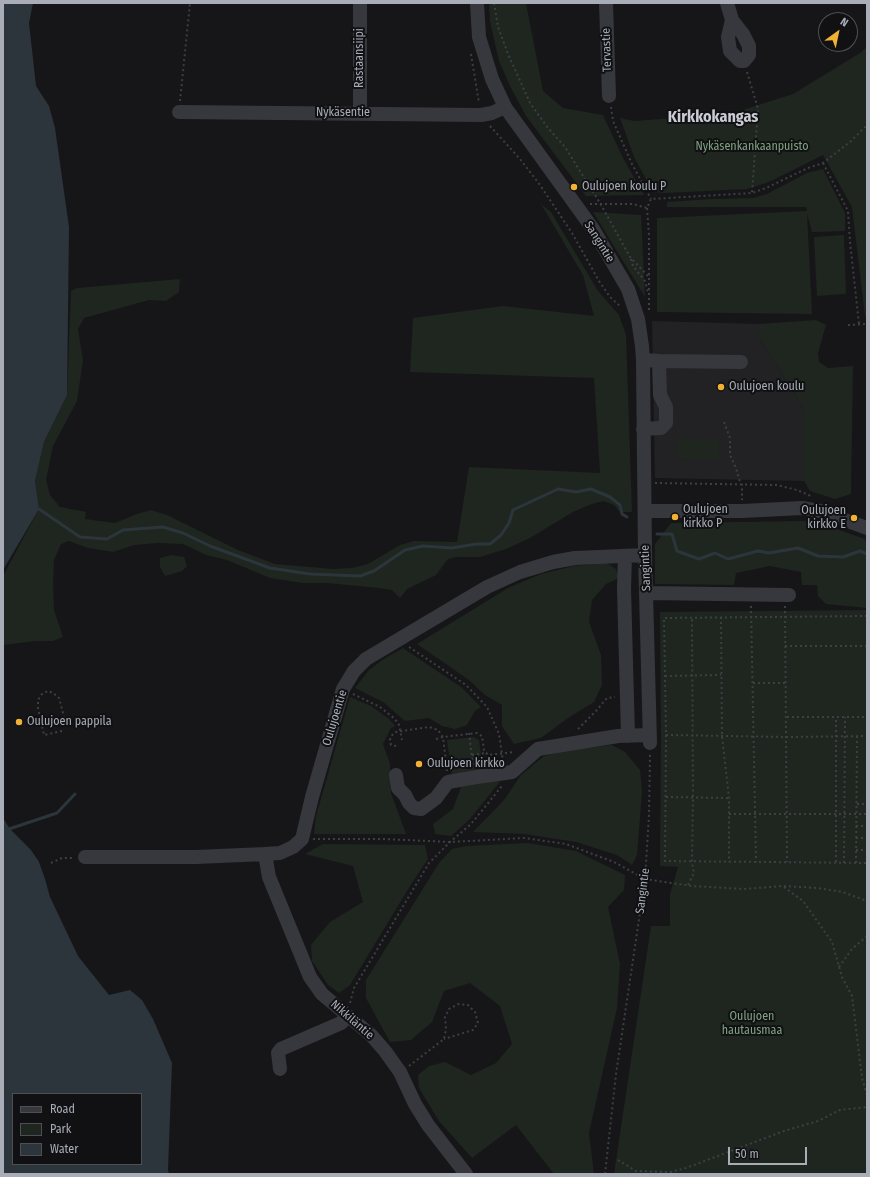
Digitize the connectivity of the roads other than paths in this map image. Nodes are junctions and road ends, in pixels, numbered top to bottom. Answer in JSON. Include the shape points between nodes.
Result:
{"nodes":[{"id":1,"x":360,"y":3,"type":"edge"},
{"id":2,"x":477,"y":3,"type":"edge"},
{"id":3,"x":606,"y":3,"type":"edge"},
{"id":4,"x":727,"y":3,"type":"edge"},
{"id":5,"x":744,"y":61,"type":"road end"},
{"id":6,"x":609,"y":96,"type":"road end"},
{"id":7,"x":504,"y":107,"type":"junction"},
{"id":8,"x":179,"y":112,"type":"road end"},
{"id":9,"x":360,"y":112,"type":"junction"},
{"id":10,"x":643,"y":360,"type":"junction"},
{"id":11,"x":659,"y":361,"type":"junction"},
{"id":12,"x":741,"y":362,"type":"dead end"},
{"id":13,"x":644,"y":429,"type":"junction"},
{"id":14,"x":645,"y":511,"type":"junction"},
{"id":15,"x":867,"y":528,"type":"edge"},
{"id":16,"x":645,"y":555,"type":"junction"},
{"id":17,"x":625,"y":556,"type":"junction"},
{"id":18,"x":647,"y":593,"type":"junction"},
{"id":19,"x":787,"y":595,"type":"road end"},
{"id":20,"x":628,"y":736,"type":"junction"},
{"id":21,"x":396,"y":775,"type":"dead end"},
{"id":22,"x":264,"y":854,"type":"junction"},
{"id":23,"x":85,"y":857,"type":"road end"},
{"id":24,"x":346,"y":1015,"type":"junction"},
{"id":25,"x":280,"y":1069,"type":"dead end"},
{"id":26,"x":466,"y":1174,"type":"edge"}],
"edges":[{"from":1,"to":9,"type":"street","name":"Rastaansiipi"},
{"from":2,"to":7,"type":"street","name":"Sangintie","via":[[479,37]]},
{"from":3,"to":6,"type":"street","name":"Tervastie"},
{"from":4,"to":5,"type":"street","via":[[732,20],[728,37],[730,51],[740,61]]},
{"from":7,"to":9,"type":"street","name":"Nykäsentie","via":[[492,113],[481,114]]},
{"from":7,"to":10,"type":"street","name":"Sangintie","via":[[593,229],[628,289],[638,319]]},
{"from":8,"to":9,"type":"street","name":"Nykäsentie"},
{"from":10,"to":11,"type":"street"},
{"from":10,"to":13,"type":"street","name":"Sangintie"},
{"from":11,"to":12,"type":"street"},
{"from":11,"to":13,"type":"street","via":[[660,395],[666,407],[666,423],[661,428]]},
{"from":13,"to":14,"type":"street","name":"Sangintie"},
{"from":14,"to":15,"type":"street","via":[[802,508],[820,511]]},
{"from":14,"to":16,"type":"street","name":"Sangintie"},
{"from":16,"to":17,"type":"street","name":"Oulujoentie"},
{"from":16,"to":18,"type":"street","name":"Sangintie"},
{"from":17,"to":20,"type":"street"},
{"from":17,"to":22,"type":"street","name":"Oulujoentie","via":[[575,558],[520,572],[487,587],[366,659],[354,671],[343,689],[302,839],[293,847]]},
{"from":18,"to":19,"type":"street"},
{"from":18,"to":20,"type":"street","name":"Sangintie","via":[[650,739]]},
{"from":20,"to":21,"type":"street","via":[[538,749],[509,773],[448,782],[436,798],[421,809],[414,808],[409,803],[398,788]]},
{"from":22,"to":23,"type":"street"},
{"from":22,"to":24,"type":"street","name":"Nikkiläntie","via":[[269,877],[310,977],[322,994]]},
{"from":24,"to":25,"type":"street","via":[[341,1023],[281,1049],[278,1053]]},
{"from":24,"to":26,"type":"street","name":"Nikkiläntie","via":[[371,1035],[385,1051],[400,1072],[428,1125]]}]}
